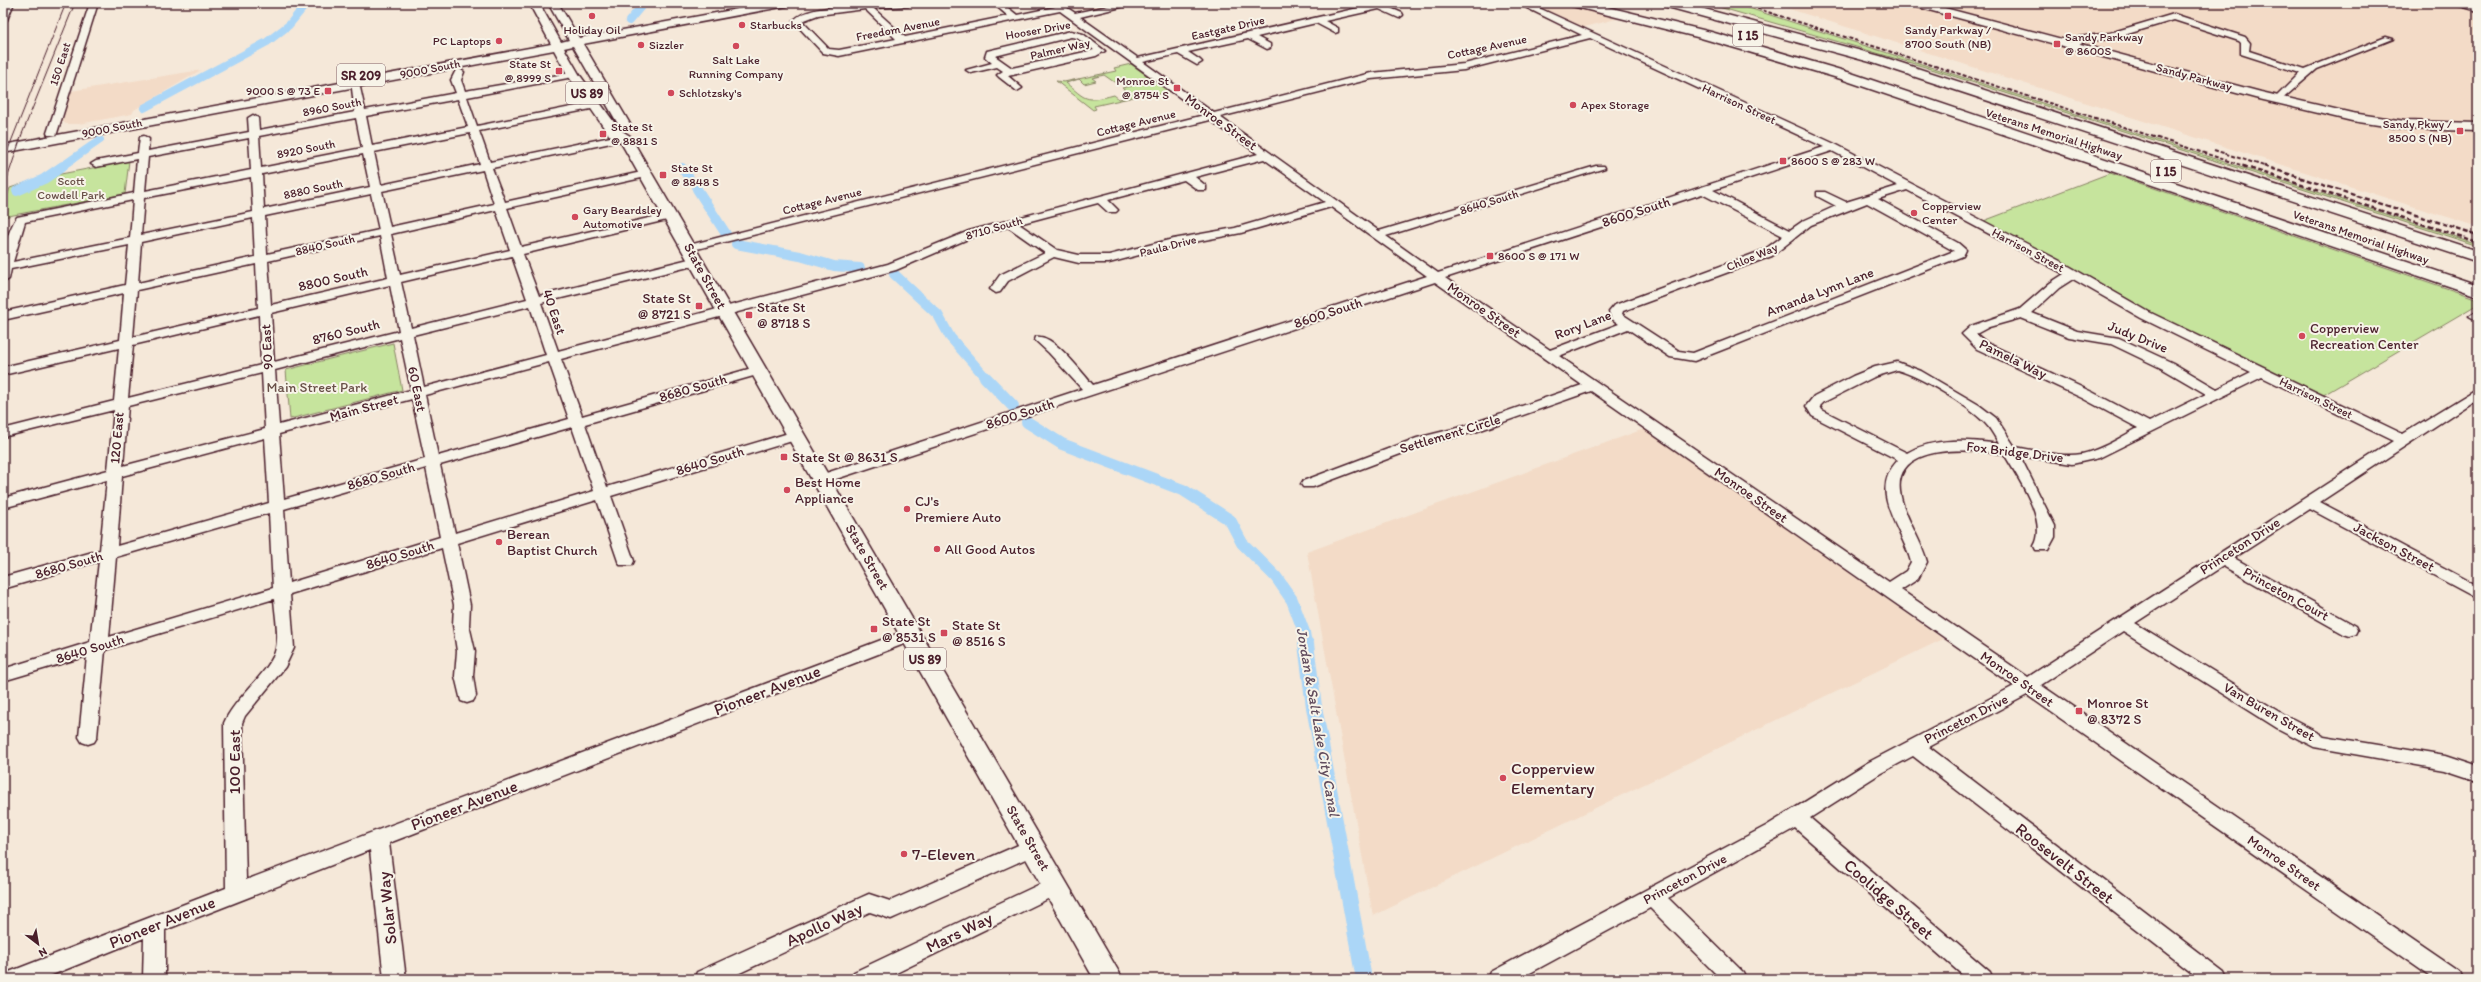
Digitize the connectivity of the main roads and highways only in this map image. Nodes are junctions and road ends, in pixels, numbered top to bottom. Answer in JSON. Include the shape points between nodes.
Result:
{"nodes":[{"id":1,"x":534,"y":3,"type":"edge"},
{"id":2,"x":553,"y":3,"type":"edge"},
{"id":3,"x":755,"y":3,"type":"edge"},
{"id":4,"x":787,"y":3,"type":"edge"},
{"id":5,"x":1576,"y":3,"type":"edge"},
{"id":6,"x":1592,"y":3,"type":"edge"},
{"id":7,"x":1610,"y":3,"type":"edge"},
{"id":8,"x":1626,"y":3,"type":"edge"},
{"id":9,"x":1668,"y":3,"type":"edge"},
{"id":10,"x":1694,"y":3,"type":"edge"},
{"id":11,"x":1914,"y":3,"type":"edge"},
{"id":12,"x":1640,"y":6,"type":"junction"},
{"id":13,"x":574,"y":39,"type":"junction"},
{"id":14,"x":555,"y":43,"type":"junction"},
{"id":15,"x":1737,"y":43,"type":"junction"},
{"id":16,"x":1875,"y":59,"type":"junction"},
{"id":17,"x":312,"y":85,"type":"junction"},
{"id":18,"x":225,"y":107,"type":"junction"},
{"id":19,"x":2478,"y":127,"type":"edge"},
{"id":20,"x":102,"y":130,"type":"junction"},
{"id":21,"x":52,"y":133,"type":"junction"},
{"id":22,"x":625,"y":136,"type":"junction"},
{"id":23,"x":3,"y":142,"type":"edge"},
{"id":24,"x":3,"y":148,"type":"edge"},
{"id":25,"x":2478,"y":257,"type":"edge"},
{"id":26,"x":2478,"y":276,"type":"edge"},
{"id":27,"x":2478,"y":291,"type":"edge"},
{"id":28,"x":1109,"y":979,"type":"edge"}],
"edges":[{"from":1,"to":14,"type":"main road","name":"State Street","number":"US 89"},
{"from":2,"to":13,"type":"main road","name":"State Street","number":"US 89"},
{"from":3,"to":13,"type":"main road","name":"9000 South","number":"SR 209"},
{"from":4,"to":13,"type":"main road","name":"9000 South","number":"SR 209"},
{"from":5,"to":15,"type":"highway"},
{"from":6,"to":15,"type":"highway"},
{"from":7,"to":12,"type":"highway","via":[[1627,7]]},
{"from":8,"to":12,"type":"highway","name":"Veterans Memorial Highway","number":"I 15"},
{"from":9,"to":16,"type":"highway","name":"Veterans Memorial Highway","number":"I 15"},
{"from":10,"to":16,"type":"highway","via":[[1833,42]]},
{"from":11,"to":19,"type":"main road","name":"Sandy Parkway","via":[[2279,99],[2374,121],[2429,127]]},
{"from":12,"to":26,"type":"highway","name":"Veterans Memorial Highway","number":"I 15","via":[[1854,68]]},
{"from":13,"to":14,"type":"main road","name":"9000 South","number":"SR 209"},
{"from":13,"to":22,"type":"main road","name":"State Street","number":"US 89","via":[[627,129]]},
{"from":14,"to":17,"type":"main road","name":"9000 South","number":"SR 209"},
{"from":14,"to":18,"type":"main road","name":"9000 South","number":"SR 209"},
{"from":14,"to":22,"type":"main road","name":"State Street","number":"US 89","via":[[573,74],[614,132]]},
{"from":15,"to":27,"type":"highway","via":[[1846,76]]},
{"from":16,"to":25,"type":"highway","name":"Veterans Memorial Highway","number":"I 15"},
{"from":17,"to":18,"type":"main road","via":[[306,89]]},
{"from":17,"to":21,"type":"main road","name":"9000 South","number":"SR 209"},
{"from":18,"to":20,"type":"main road","name":"9000 South","number":"SR 209"},
{"from":20,"to":21,"type":"main road"},
{"from":20,"to":24,"type":"main road","name":"9000 South","number":"SR 209"},
{"from":21,"to":23,"type":"main road","name":"9000 South","number":"SR 209"},
{"from":22,"to":28,"type":"main road","name":"State Street","number":"US 89"}]}
